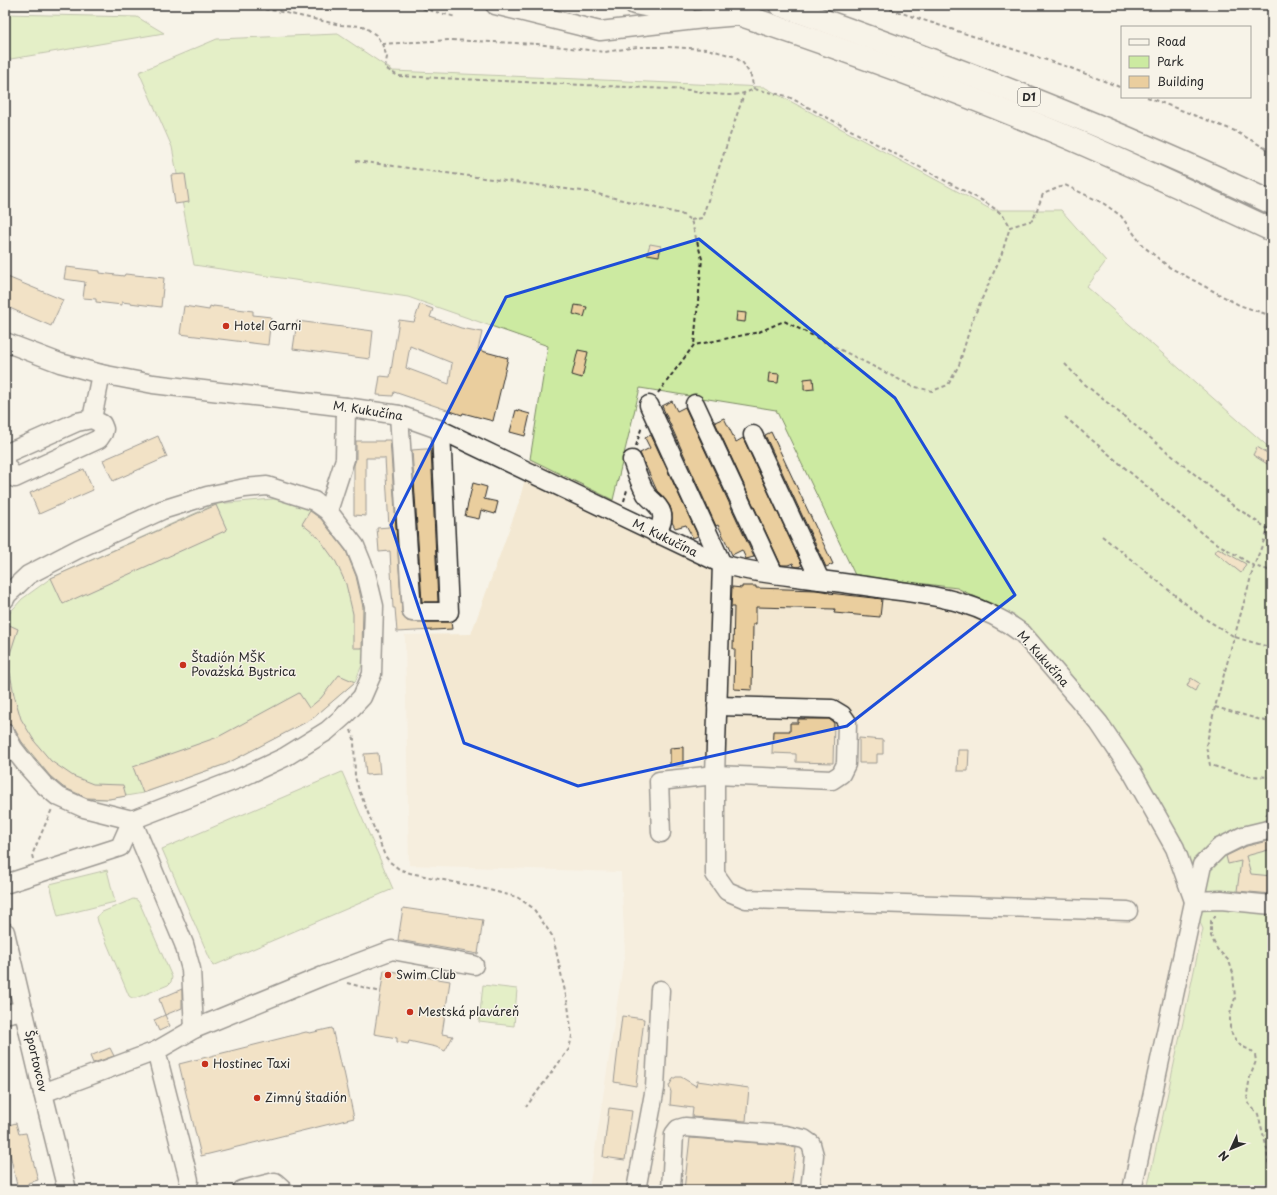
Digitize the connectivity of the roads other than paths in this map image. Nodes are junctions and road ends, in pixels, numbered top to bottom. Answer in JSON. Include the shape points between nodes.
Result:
{"nodes":[{"id":1,"x":495,"y":5,"type":"edge"},
{"id":2,"x":634,"y":5,"type":"edge"},
{"id":3,"x":780,"y":5,"type":"edge"},
{"id":4,"x":707,"y":12,"type":"edge"},
{"id":5,"x":1272,"y":203,"type":"edge"},
{"id":6,"x":1272,"y":230,"type":"edge"},
{"id":7,"x":5,"y":342,"type":"edge"},
{"id":8,"x":101,"y":374,"type":"junction"},
{"id":9,"x":695,"y":404,"type":"dead end"},
{"id":10,"x":649,"y":405,"type":"road end"},
{"id":11,"x":346,"y":407,"type":"junction"},
{"id":12,"x":399,"y":415,"type":"junction"},
{"id":13,"x":92,"y":419,"type":"junction"},
{"id":14,"x":441,"y":430,"type":"junction"},
{"id":15,"x":753,"y":435,"type":"dead end"},
{"id":16,"x":5,"y":454,"type":"edge"},
{"id":17,"x":632,"y":460,"type":"road end"},
{"id":18,"x":5,"y":461,"type":"edge"},
{"id":19,"x":328,"y":511,"type":"junction"},
{"id":20,"x":656,"y":534,"type":"junction"},
{"id":21,"x":722,"y":564,"type":"junction"},
{"id":22,"x":774,"y":574,"type":"junction"},
{"id":23,"x":820,"y":580,"type":"junction"},
{"id":24,"x":6,"y":593,"type":"edge"},
{"id":25,"x":717,"y":706,"type":"junction"},
{"id":26,"x":5,"y":733,"type":"edge"},
{"id":27,"x":714,"y":775,"type":"junction"},
{"id":28,"x":132,"y":820,"type":"junction"},
{"id":29,"x":1272,"y":828,"type":"edge"},
{"id":30,"x":661,"y":833,"type":"dead end"},
{"id":31,"x":5,"y":884,"type":"edge"},
{"id":32,"x":1200,"y":900,"type":"junction"},
{"id":33,"x":1272,"y":905,"type":"edge"},
{"id":34,"x":1128,"y":911,"type":"dead end"},
{"id":35,"x":5,"y":932,"type":"edge"},
{"id":36,"x":474,"y":964,"type":"dead end"},
{"id":37,"x":660,"y":990,"type":"dead end"},
{"id":38,"x":24,"y":1010,"type":"junction"},
{"id":39,"x":5,"y":1014,"type":"edge"},
{"id":40,"x":194,"y":1029,"type":"junction"},
{"id":41,"x":156,"y":1051,"type":"junction"},
{"id":42,"x":43,"y":1093,"type":"junction"},
{"id":43,"x":189,"y":1180,"type":"dead end"},
{"id":44,"x":249,"y":1189,"type":"edge"},
{"id":45,"x":67,"y":1190,"type":"edge"},
{"id":46,"x":284,"y":1190,"type":"edge"},
{"id":47,"x":636,"y":1190,"type":"edge"},
{"id":48,"x":671,"y":1190,"type":"edge"},
{"id":49,"x":810,"y":1190,"type":"edge"},
{"id":50,"x":1132,"y":1190,"type":"edge"}],
"edges":[{"from":1,"to":4,"type":"street","via":[[600,31]]},
{"from":2,"to":4,"type":"street"},
{"from":3,"to":5,"type":"highway","number":"D1","via":[[973,75],[1066,112]]},
{"from":4,"to":6,"type":"highway","number":"D1","via":[[744,16],[875,61],[1046,128]]},
{"from":7,"to":8,"type":"street","name":"M. Kukučína","via":[[60,363]]},
{"from":8,"to":11,"type":"street","name":"M. Kukučína","via":[[153,384]]},
{"from":8,"to":13,"type":"street"},
{"from":9,"to":22,"type":"street"},
{"from":10,"to":21,"type":"street"},
{"from":11,"to":12,"type":"street","name":"M. Kukučína"},
{"from":11,"to":19,"type":"street","via":[[345,459]]},
{"from":12,"to":14,"type":"street","name":"M. Kukučína"},
{"from":12,"to":14,"type":"street","via":[[412,612],[449,612]]},
{"from":13,"to":16,"type":"street","via":[[77,422]]},
{"from":13,"to":18,"type":"street","via":[[102,424],[104,429],[98,439],[15,478]]},
{"from":14,"to":20,"type":"street","name":"M. Kukučína"},
{"from":15,"to":23,"type":"street"},
{"from":17,"to":20,"type":"street","via":[[647,496],[656,503],[661,513],[663,522]]},
{"from":19,"to":24,"type":"street","via":[[314,501],[267,486],[207,496],[162,510],[78,549],[28,575]]},
{"from":19,"to":28,"type":"street","via":[[355,546],[366,573],[374,606],[372,674],[362,697],[327,731],[285,757],[238,779]]},
{"from":20,"to":21,"type":"street","name":"M. Kukučína"},
{"from":21,"to":22,"type":"street","name":"M. Kukučína"},
{"from":21,"to":25,"type":"street"},
{"from":22,"to":23,"type":"street","name":"M. Kukučína"},
{"from":23,"to":32,"type":"street","name":"M. Kukučína","via":[[909,592],[965,603],[994,616],[1023,634],[1099,724],[1132,772],[1175,848]]},
{"from":25,"to":27,"type":"street"},
{"from":25,"to":27,"type":"street","via":[[832,709],[842,715],[847,722],[846,764],[841,774],[832,780]]},
{"from":26,"to":28,"type":"street","via":[[27,766],[57,796],[84,808]]},
{"from":27,"to":30,"type":"street","via":[[659,781]]},
{"from":27,"to":34,"type":"street","via":[[715,874],[727,891],[746,899]]},
{"from":28,"to":31,"type":"street","via":[[120,847]]},
{"from":28,"to":40,"type":"street","via":[[184,944],[191,969]]},
{"from":29,"to":32,"type":"street","via":[[1243,836],[1219,848],[1202,864]]},
{"from":32,"to":33,"type":"street"},
{"from":32,"to":50,"type":"street"},
{"from":35,"to":38,"type":"street","name":"Športovcov"},
{"from":36,"to":40,"type":"street","via":[[392,950]]},
{"from":37,"to":47,"type":"street","via":[[655,1088]]},
{"from":38,"to":39,"type":"street"},
{"from":38,"to":42,"type":"street","name":"Športovcov"},
{"from":40,"to":41,"type":"street"},
{"from":41,"to":42,"type":"street"},
{"from":41,"to":43,"type":"street"},
{"from":42,"to":45,"type":"street","name":"Športovcov"},
{"from":44,"to":46,"type":"street","via":[[275,1182]]},
{"from":48,"to":49,"type":"street","via":[[674,1134],[678,1129],[685,1127],[785,1135],[804,1139],[811,1144],[814,1155]]}]}
